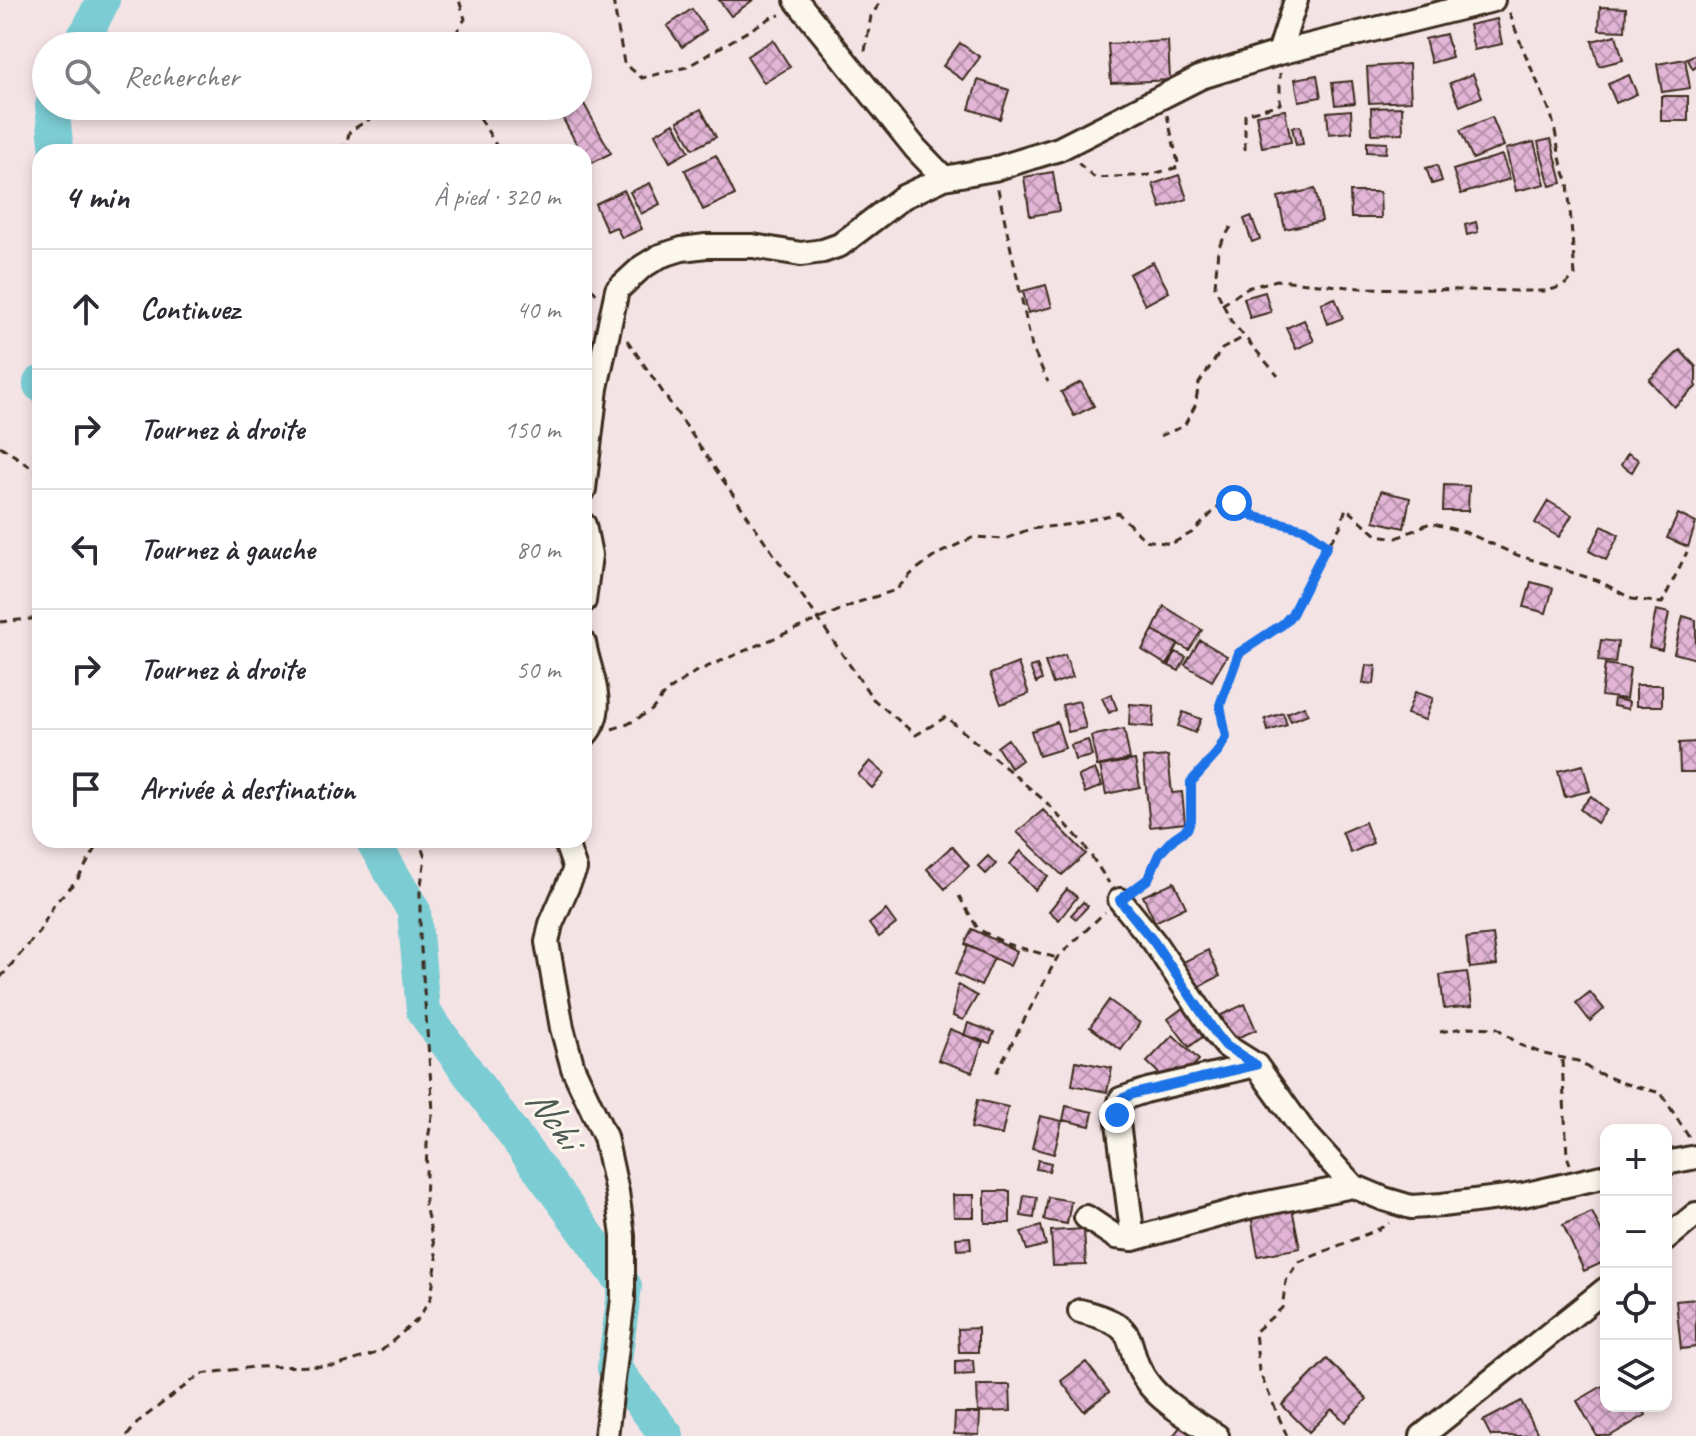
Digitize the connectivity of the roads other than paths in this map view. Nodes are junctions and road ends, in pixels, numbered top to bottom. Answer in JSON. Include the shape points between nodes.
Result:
{"nodes":[{"id":1,"x":1296,"y":0,"type":"edge"},
{"id":2,"x":1500,"y":4,"type":"edge"},
{"id":3,"x":800,"y":5,"type":"edge"},
{"id":4,"x":1279,"y":53,"type":"junction"},
{"id":5,"x":944,"y":178,"type":"junction"},
{"id":6,"x":592,"y":422,"type":"edge"},
{"id":7,"x":592,"y":681,"type":"edge"},
{"id":8,"x":592,"y":725,"type":"edge"},
{"id":9,"x":568,"y":848,"type":"edge"},
{"id":10,"x":1120,"y":900,"type":"road end"},
{"id":11,"x":1256,"y":1065,"type":"junction"},
{"id":12,"x":1693,"y":1148,"type":"edge"},
{"id":13,"x":1672,"y":1160,"type":"edge"},
{"id":14,"x":1600,"y":1177,"type":"edge"},
{"id":15,"x":1353,"y":1186,"type":"junction"},
{"id":16,"x":1696,"y":1214,"type":"edge"},
{"id":17,"x":1086,"y":1217,"type":"dead end"},
{"id":18,"x":1672,"y":1234,"type":"edge"},
{"id":19,"x":1133,"y":1239,"type":"junction"},
{"id":20,"x":1600,"y":1294,"type":"edge"},
{"id":21,"x":1080,"y":1311,"type":"dead end"},
{"id":22,"x":606,"y":1436,"type":"edge"},
{"id":23,"x":1217,"y":1436,"type":"edge"},
{"id":24,"x":1422,"y":1436,"type":"edge"}],
"edges":[{"from":1,"to":4,"type":"street"},
{"from":2,"to":4,"type":"street"},
{"from":3,"to":5,"type":"street"},
{"from":4,"to":5,"type":"street","via":[[1201,77],[1059,149]]},
{"from":5,"to":6,"type":"street","via":[[903,197],[840,245],[823,251],[706,246],[660,256],[617,290]]},
{"from":7,"to":8,"type":"street","via":[[597,705]]},
{"from":9,"to":22,"type":"street","via":[[575,869],[547,942],[573,1068],[605,1137],[623,1236],[623,1299]]},
{"from":10,"to":11,"type":"street","via":[[1226,1046]]},
{"from":11,"to":15,"type":"street","via":[[1304,1132]]},
{"from":11,"to":19,"type":"street","via":[[1121,1099],[1117,1115]]},
{"from":12,"to":13,"type":"street"},
{"from":14,"to":15,"type":"street","via":[[1485,1201],[1411,1207]]},
{"from":15,"to":19,"type":"street","via":[[1252,1206]]},
{"from":16,"to":18,"type":"street"},
{"from":17,"to":19,"type":"street","via":[[1116,1237]]},
{"from":20,"to":24,"type":"street"},
{"from":21,"to":23,"type":"street","via":[[1120,1326],[1155,1391]]}]}
